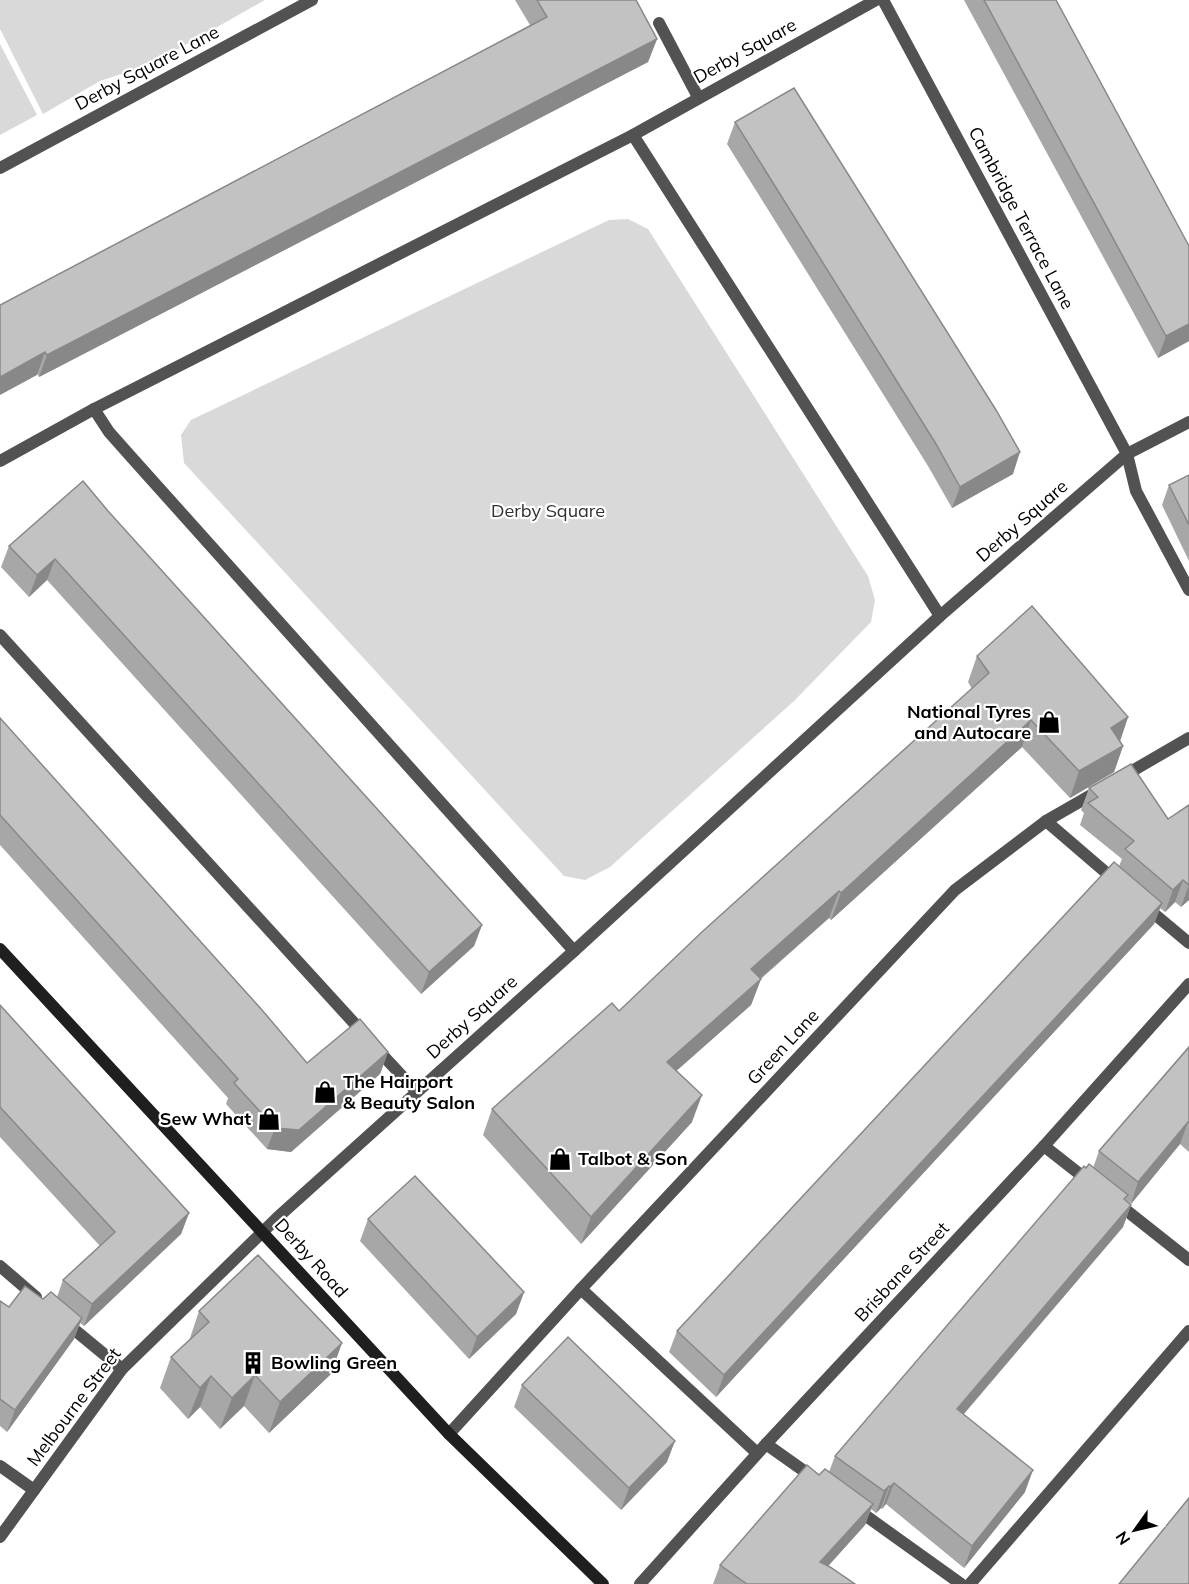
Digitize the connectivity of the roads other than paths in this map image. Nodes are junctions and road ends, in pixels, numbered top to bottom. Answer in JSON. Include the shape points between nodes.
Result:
{"nodes":[{"id":1,"x":312,"y":0,"type":"edge"},
{"id":2,"x":876,"y":0,"type":"edge"},
{"id":3,"x":883,"y":0,"type":"edge"},
{"id":4,"x":659,"y":23,"type":"dead end"},
{"id":5,"x":698,"y":97,"type":"junction"},
{"id":6,"x":633,"y":135,"type":"junction"},
{"id":7,"x":0,"y":168,"type":"edge"},
{"id":8,"x":94,"y":409,"type":"junction"},
{"id":9,"x":1189,"y":422,"type":"edge"},
{"id":10,"x":1127,"y":454,"type":"junction"},
{"id":11,"x":0,"y":460,"type":"edge"},
{"id":12,"x":1189,"y":590,"type":"edge"},
{"id":13,"x":940,"y":616,"type":"junction"},
{"id":14,"x":0,"y":635,"type":"edge"},
{"id":15,"x":1189,"y":738,"type":"edge"},
{"id":16,"x":1046,"y":821,"type":"junction"},
{"id":17,"x":1189,"y":943,"type":"edge"},
{"id":18,"x":0,"y":949,"type":"edge"},
{"id":19,"x":574,"y":951,"type":"junction"},
{"id":20,"x":1189,"y":984,"type":"edge"},
{"id":21,"x":416,"y":1091,"type":"junction"},
{"id":22,"x":1044,"y":1146,"type":"junction"},
{"id":23,"x":262,"y":1232,"type":"junction"},
{"id":24,"x":1189,"y":1260,"type":"edge"},
{"id":25,"x":0,"y":1266,"type":"edge"},
{"id":26,"x":581,"y":1289,"type":"junction"},
{"id":27,"x":1189,"y":1331,"type":"edge"},
{"id":28,"x":122,"y":1369,"type":"junction"},
{"id":29,"x":449,"y":1434,"type":"junction"},
{"id":30,"x":761,"y":1448,"type":"junction"},
{"id":31,"x":0,"y":1466,"type":"edge"},
{"id":32,"x":820,"y":1483,"type":"edge"},
{"id":33,"x":33,"y":1490,"type":"junction"},
{"id":34,"x":849,"y":1503,"type":"edge"},
{"id":35,"x":0,"y":1537,"type":"edge"},
{"id":36,"x":603,"y":1584,"type":"edge"},
{"id":37,"x":640,"y":1584,"type":"edge"},
{"id":38,"x":961,"y":1584,"type":"edge"},
{"id":39,"x":970,"y":1584,"type":"edge"}],
"edges":[{"from":1,"to":7,"type":"street","name":"Derby Square Lane"},
{"from":2,"to":5,"type":"street","name":"Derby Square"},
{"from":3,"to":10,"type":"street","name":"Cambridge Terrace Lane"},
{"from":4,"to":5,"type":"street"},
{"from":5,"to":6,"type":"street","name":"Derby Square"},
{"from":6,"to":8,"type":"street","name":"Derby Square"},
{"from":6,"to":13,"type":"street"},
{"from":8,"to":11,"type":"street","name":"Derby Square"},
{"from":8,"to":19,"type":"street","via":[[109,432]]},
{"from":9,"to":10,"type":"street","name":"Derby Square"},
{"from":10,"to":12,"type":"street","name":"Cambridge Terrace Lane","via":[[1136,491]]},
{"from":10,"to":13,"type":"street","name":"Derby Square"},
{"from":13,"to":19,"type":"street","name":"Derby Square"},
{"from":14,"to":21,"type":"street"},
{"from":15,"to":16,"type":"street","name":"Green Lane"},
{"from":16,"to":17,"type":"street"},
{"from":16,"to":26,"type":"street","name":"Green Lane","via":[[955,890]]},
{"from":18,"to":23,"type":"main road","name":"Derby Road"},
{"from":19,"to":21,"type":"street","name":"Derby Square"},
{"from":20,"to":22,"type":"street","name":"Brisbane Street"},
{"from":21,"to":23,"type":"street","name":"Derby Square"},
{"from":22,"to":24,"type":"street"},
{"from":22,"to":30,"type":"street","name":"Brisbane Street"},
{"from":23,"to":28,"type":"street","name":"Melbourne Street"},
{"from":23,"to":29,"type":"main road","name":"Derby Road"},
{"from":25,"to":28,"type":"street"},
{"from":26,"to":29,"type":"street","name":"Green Lane"},
{"from":26,"to":30,"type":"street"},
{"from":27,"to":39,"type":"street"},
{"from":28,"to":33,"type":"street","name":"Melbourne Street"},
{"from":29,"to":36,"type":"main road","name":"Derby Road"},
{"from":30,"to":32,"type":"street"},
{"from":30,"to":37,"type":"street","name":"Brisbane Street"},
{"from":31,"to":33,"type":"street"},
{"from":33,"to":35,"type":"street","name":"Melbourne Street"},
{"from":34,"to":38,"type":"street"}]}
